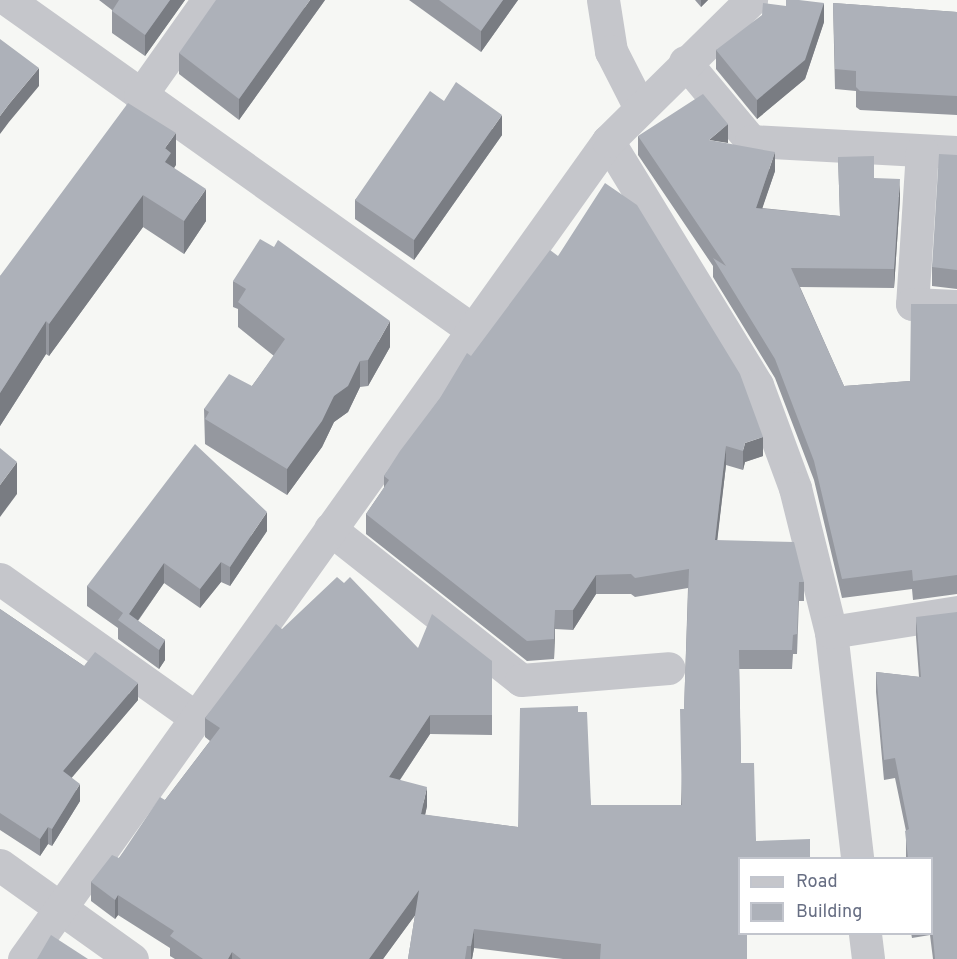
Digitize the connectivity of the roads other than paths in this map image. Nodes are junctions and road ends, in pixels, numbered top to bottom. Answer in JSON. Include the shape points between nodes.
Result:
{"nodes":[{"id":1,"x":8,"y":0,"type":"edge"},
{"id":2,"x":208,"y":0,"type":"edge"},
{"id":3,"x":603,"y":0,"type":"edge"},
{"id":4,"x":751,"y":0,"type":"edge"},
{"id":5,"x":686,"y":62,"type":"junction"},
{"id":6,"x":140,"y":96,"type":"junction"},
{"id":7,"x":639,"y":106,"type":"junction"},
{"id":8,"x":608,"y":141,"type":"junction"},
{"id":9,"x":922,"y":151,"type":"junction"},
{"id":10,"x":957,"y":152,"type":"edge"},
{"id":11,"x":957,"y":306,"type":"edge"},
{"id":12,"x":474,"y":331,"type":"junction"},
{"id":13,"x":330,"y":529,"type":"junction"},
{"id":14,"x":0,"y":579,"type":"edge"},
{"id":15,"x":957,"y":612,"type":"edge"},
{"id":16,"x":831,"y":632,"type":"junction"},
{"id":17,"x":669,"y":668,"type":"dead end"},
{"id":18,"x":195,"y":717,"type":"junction"},
{"id":19,"x":856,"y":857,"type":"edge"},
{"id":20,"x":0,"y":865,"type":"edge"},
{"id":21,"x":58,"y":906,"type":"junction"},
{"id":22,"x":865,"y":935,"type":"edge"},
{"id":23,"x":24,"y":959,"type":"edge"},
{"id":24,"x":132,"y":959,"type":"edge"},
{"id":25,"x":868,"y":959,"type":"edge"}],
"edges":[{"from":1,"to":6,"type":"street"},
{"from":2,"to":6,"type":"street"},
{"from":3,"to":7,"type":"street","via":[[611,51]]},
{"from":4,"to":5,"type":"street"},
{"from":5,"to":7,"type":"street"},
{"from":5,"to":9,"type":"street","via":[[751,141]]},
{"from":6,"to":12,"type":"street"},
{"from":7,"to":8,"type":"street"},
{"from":8,"to":12,"type":"street"},
{"from":8,"to":16,"type":"street","via":[[757,385],[795,488]]},
{"from":9,"to":10,"type":"street"},
{"from":9,"to":11,"type":"street","via":[[912,304]]},
{"from":12,"to":13,"type":"street"},
{"from":13,"to":17,"type":"street","via":[[521,680]]},
{"from":13,"to":18,"type":"street"},
{"from":14,"to":18,"type":"street"},
{"from":15,"to":16,"type":"street"},
{"from":16,"to":19,"type":"street"},
{"from":18,"to":21,"type":"street"},
{"from":20,"to":21,"type":"street"},
{"from":21,"to":23,"type":"street"},
{"from":21,"to":24,"type":"street"},
{"from":22,"to":25,"type":"street"}]}
